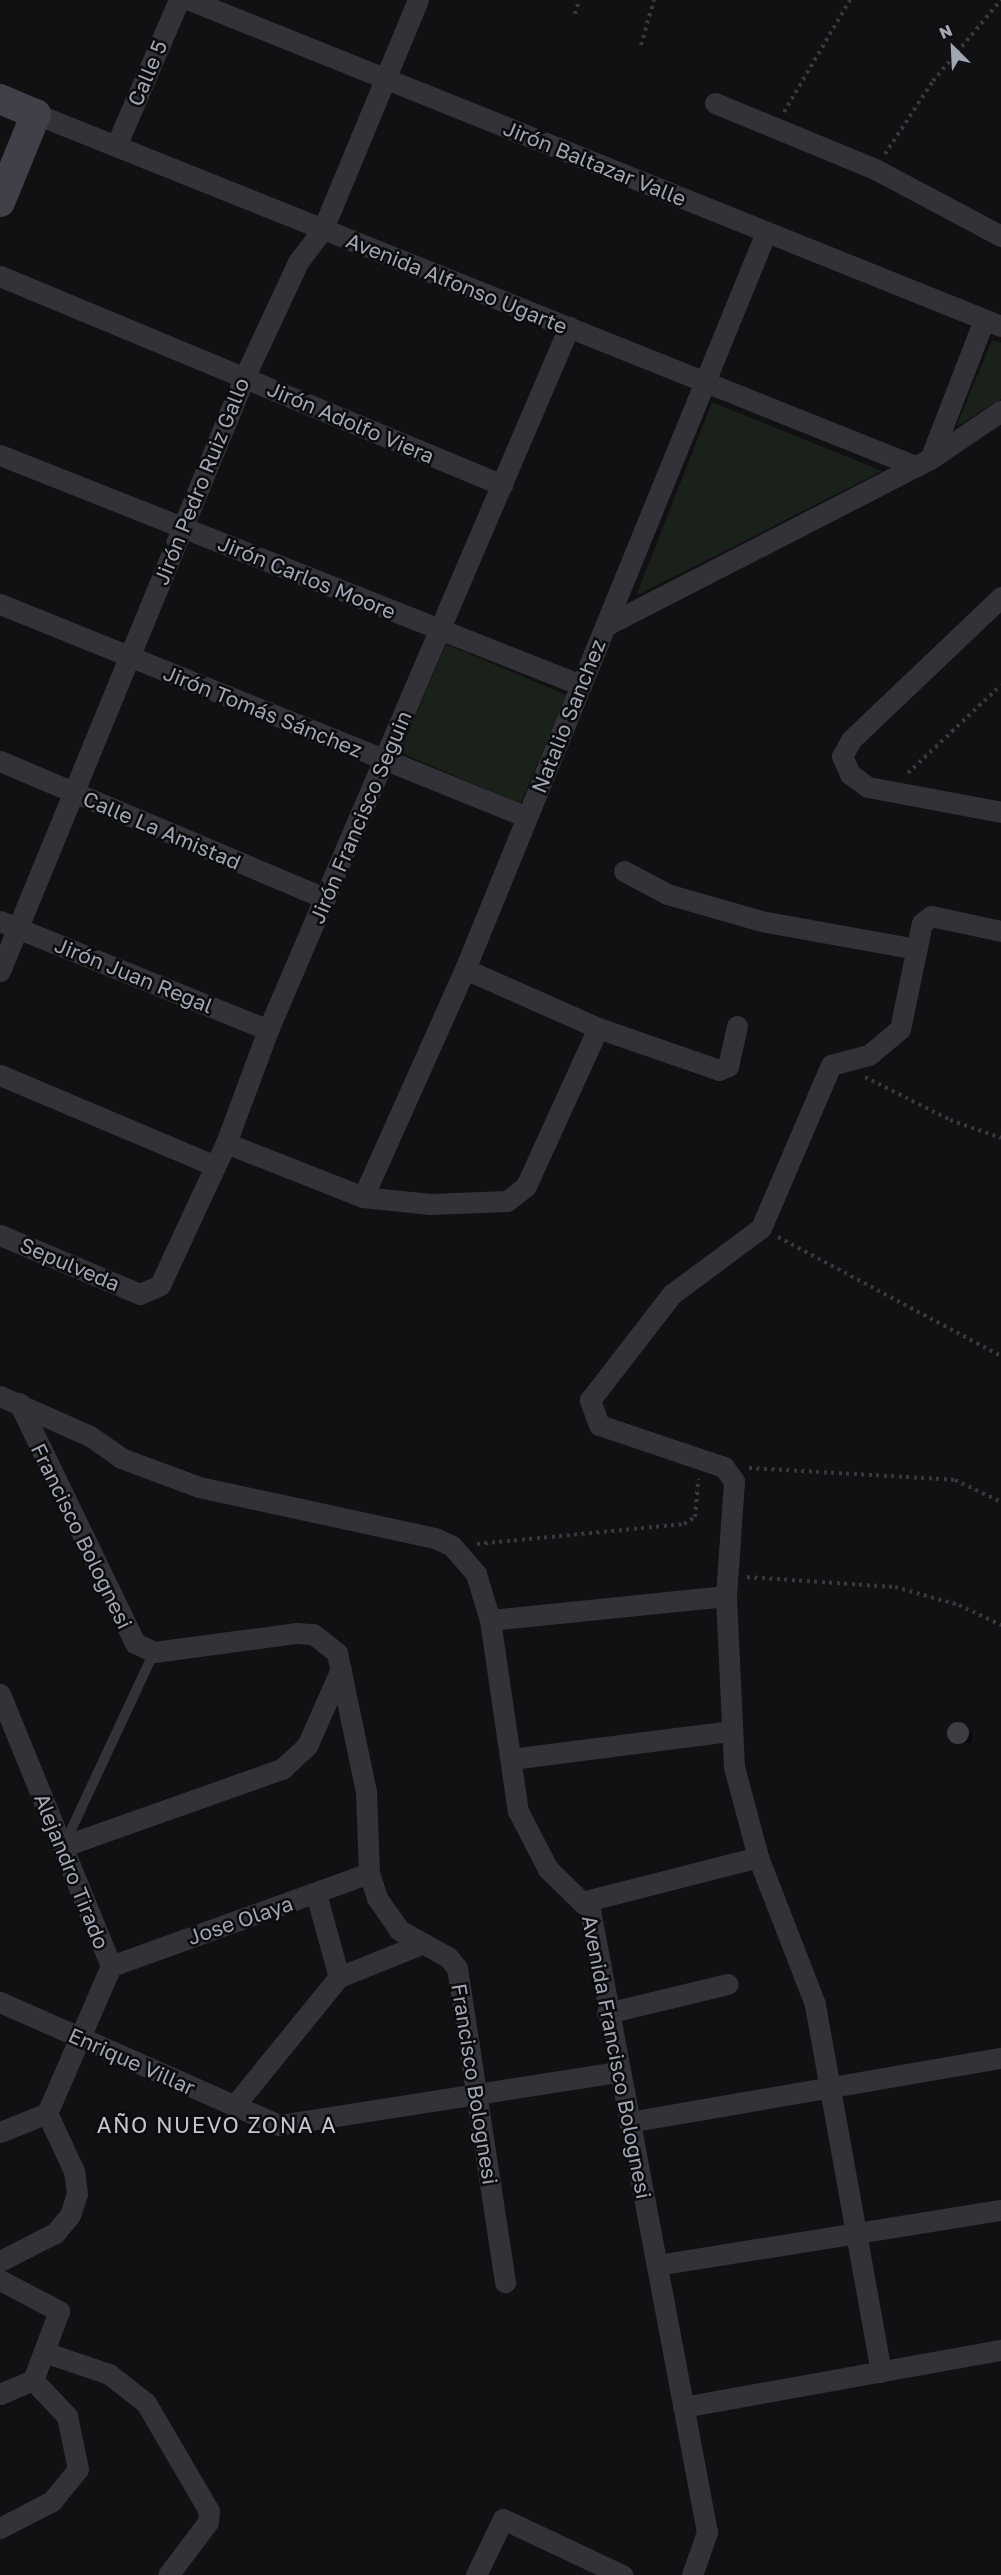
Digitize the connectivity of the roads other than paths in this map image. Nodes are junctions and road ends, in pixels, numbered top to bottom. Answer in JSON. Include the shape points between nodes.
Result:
{"nodes":[{"id":1,"x":179,"y":0,"type":"edge"},
{"id":2,"x":190,"y":0,"type":"edge"},
{"id":3,"x":418,"y":0,"type":"edge"},
{"id":4,"x":385,"y":79,"type":"junction"},
{"id":5,"x":0,"y":99,"type":"edge"},
{"id":6,"x":715,"y":103,"type":"dead end"},
{"id":7,"x":36,"y":114,"type":"junction"},
{"id":8,"x":116,"y":146,"type":"junction"},
{"id":9,"x":0,"y":202,"type":"edge"},
{"id":10,"x":323,"y":229,"type":"junction"},
{"id":11,"x":766,"y":232,"type":"junction"},
{"id":12,"x":1001,"y":236,"type":"edge"},
{"id":13,"x":0,"y":276,"type":"edge"},
{"id":14,"x":992,"y":323,"type":"edge"},
{"id":15,"x":569,"y":327,"type":"junction"},
{"id":16,"x":244,"y":378,"type":"junction"},
{"id":17,"x":705,"y":382,"type":"junction"},
{"id":18,"x":1001,"y":411,"type":"edge"},
{"id":19,"x":0,"y":455,"type":"edge"},
{"id":20,"x":922,"y":463,"type":"junction"},
{"id":21,"x":502,"y":485,"type":"junction"},
{"id":22,"x":182,"y":527,"type":"junction"},
{"id":23,"x":1001,"y":597,"type":"edge"},
{"id":24,"x":0,"y":604,"type":"edge"},
{"id":25,"x":605,"y":626,"type":"junction"},
{"id":26,"x":440,"y":629,"type":"junction"},
{"id":27,"x":129,"y":657,"type":"junction"},
{"id":28,"x":581,"y":685,"type":"junction"},
{"id":29,"x":384,"y":760,"type":"junction"},
{"id":30,"x":0,"y":761,"type":"edge"},
{"id":31,"x":74,"y":792,"type":"junction"},
{"id":32,"x":1001,"y":812,"type":"edge"},
{"id":33,"x":527,"y":817,"type":"junction"},
{"id":34,"x":624,"y":872,"type":"dead end"},
{"id":35,"x":325,"y":898,"type":"junction"},
{"id":36,"x":9,"y":925,"type":"edge"},
{"id":37,"x":1001,"y":931,"type":"edge"},
{"id":38,"x":917,"y":950,"type":"junction"},
{"id":39,"x":465,"y":969,"type":"junction"},
{"id":40,"x":0,"y":971,"type":"edge"},
{"id":41,"x":737,"y":1026,"type":"dead end"},
{"id":42,"x":598,"y":1028,"type":"junction"},
{"id":43,"x":268,"y":1030,"type":"junction"},
{"id":44,"x":0,"y":1075,"type":"edge"},
{"id":45,"x":226,"y":1143,"type":"junction"},
{"id":46,"x":215,"y":1166,"type":"junction"},
{"id":47,"x":363,"y":1197,"type":"junction"},
{"id":48,"x":0,"y":1235,"type":"edge"},
{"id":49,"x":140,"y":1294,"type":"joint"},
{"id":50,"x":9,"y":1399,"type":"edge"},
{"id":51,"x":727,"y":1586,"type":"junction"},
{"id":52,"x":490,"y":1620,"type":"junction"},
{"id":53,"x":154,"y":1652,"type":"junction"},
{"id":54,"x":341,"y":1669,"type":"junction"},
{"id":55,"x":0,"y":1694,"type":"edge"},
{"id":56,"x":731,"y":1731,"type":"junction"},
{"id":57,"x":511,"y":1759,"type":"junction"},
{"id":58,"x":64,"y":1846,"type":"junction"},
{"id":59,"x":758,"y":1857,"type":"junction"},
{"id":60,"x":369,"y":1873,"type":"junction"},
{"id":61,"x":316,"y":1894,"type":"junction"},
{"id":62,"x":586,"y":1901,"type":"junction"},
{"id":63,"x":421,"y":1944,"type":"junction"},
{"id":64,"x":111,"y":1966,"type":"junction"},
{"id":65,"x":339,"y":1977,"type":"junction"},
{"id":66,"x":728,"y":1984,"type":"dead end"},
{"id":67,"x":0,"y":2002,"type":"edge"},
{"id":68,"x":606,"y":2013,"type":"junction"},
{"id":69,"x":80,"y":2038,"type":"junction"},
{"id":70,"x":1001,"y":2058,"type":"edge"},
{"id":71,"x":618,"y":2072,"type":"junction"},
{"id":72,"x":828,"y":2086,"type":"junction"},
{"id":73,"x":478,"y":2090,"type":"junction"},
{"id":74,"x":234,"y":2106,"type":"junction"},
{"id":75,"x":47,"y":2113,"type":"junction"},
{"id":76,"x":629,"y":2122,"type":"junction"},
{"id":77,"x":0,"y":2132,"type":"edge"},
{"id":78,"x":1001,"y":2210,"type":"edge"},
{"id":79,"x":853,"y":2231,"type":"junction"},
{"id":80,"x":0,"y":2260,"type":"edge"},
{"id":81,"x":657,"y":2265,"type":"junction"},
{"id":82,"x":0,"y":2280,"type":"edge"},
{"id":83,"x":505,"y":2282,"type":"dead end"},
{"id":84,"x":1001,"y":2350,"type":"edge"},
{"id":85,"x":44,"y":2352,"type":"junction"},
{"id":86,"x":881,"y":2372,"type":"junction"},
{"id":87,"x":33,"y":2380,"type":"junction"},
{"id":88,"x":0,"y":2394,"type":"edge"},
{"id":89,"x":683,"y":2407,"type":"junction"},
{"id":90,"x":0,"y":2528,"type":"edge"},
{"id":91,"x":168,"y":2575,"type":"edge"},
{"id":92,"x":476,"y":2575,"type":"edge"},
{"id":93,"x":622,"y":2575,"type":"edge"},
{"id":94,"x":692,"y":2575,"type":"edge"}],
"edges":[{"from":1,"to":8,"type":"street","name":"Calle 5"},
{"from":2,"to":4,"type":"street","name":"Jirón Baltazar Valle"},
{"from":3,"to":4,"type":"street","name":"Jirón Pedro Ruiz Gallo"},
{"from":4,"to":10,"type":"street","name":"Jirón Pedro Ruiz Gallo"},
{"from":4,"to":11,"type":"street","name":"Jirón Baltazar Valle"},
{"from":5,"to":7,"type":"street","name":"Avenida Alfonso Ugarte"},
{"from":6,"to":12,"type":"street","via":[[875,169]]},
{"from":7,"to":8,"type":"street","name":"Avenida Alfonso Ugarte"},
{"from":7,"to":9,"type":"street"},
{"from":8,"to":10,"type":"street","name":"Avenida Alfonso Ugarte"},
{"from":10,"to":15,"type":"street","name":"Avenida Alfonso Ugarte"},
{"from":10,"to":16,"type":"street","name":"Jirón Pedro Ruiz Gallo","via":[[298,262]]},
{"from":11,"to":14,"type":"street","name":"Jirón Baltazar Valle"},
{"from":11,"to":17,"type":"street","name":"Natalio Sanchez"},
{"from":13,"to":16,"type":"street","name":"Jirón Adolfo Viera"},
{"from":14,"to":20,"type":"street"},
{"from":15,"to":17,"type":"street","name":"Avenida Alfonso Ugarte"},
{"from":15,"to":21,"type":"street","name":"Jirón Francisco Seguin"},
{"from":16,"to":21,"type":"street","name":"Jirón Adolfo Viera"},
{"from":16,"to":22,"type":"street","name":"Jirón Pedro Ruiz Gallo"},
{"from":17,"to":20,"type":"street","name":"Avenida Alfonso Ugarte"},
{"from":17,"to":25,"type":"street","name":"Natalio Sanchez"},
{"from":18,"to":20,"type":"street"},
{"from":19,"to":22,"type":"street","name":"Jirón Carlos Moore"},
{"from":20,"to":25,"type":"street"},
{"from":21,"to":26,"type":"street","name":"Jirón Francisco Seguin"},
{"from":22,"to":26,"type":"street","name":"Jirón Carlos Moore"},
{"from":22,"to":27,"type":"street","name":"Jirón Pedro Ruiz Gallo"},
{"from":23,"to":32,"type":"street","via":[[850,740],[842,756],[850,774],[868,788]]},
{"from":24,"to":27,"type":"street","name":"Jirón Tomás Sánchez"},
{"from":25,"to":28,"type":"street","name":"Natalio Sanchez"},
{"from":26,"to":28,"type":"street","name":"Jirón Carlos Moore"},
{"from":26,"to":29,"type":"street","name":"Jirón Francisco Seguin"},
{"from":27,"to":29,"type":"street","name":"Jirón Tomás Sánchez"},
{"from":27,"to":31,"type":"street","name":"Jirón Pedro Ruiz Gallo"},
{"from":28,"to":33,"type":"street","name":"Natalio Sanchez"},
{"from":29,"to":33,"type":"street","name":"Jirón Tomás Sánchez"},
{"from":29,"to":35,"type":"street","name":"Jirón Francisco Seguin"},
{"from":30,"to":31,"type":"street","name":"Calle La Amistad"},
{"from":31,"to":35,"type":"street","name":"Calle La Amistad"},
{"from":31,"to":36,"type":"street","name":"Jirón Pedro Ruiz Gallo"},
{"from":33,"to":39,"type":"street","name":"Natalio Sanchez"},
{"from":34,"to":38,"type":"street","via":[[667,894],[761,921]]},
{"from":35,"to":43,"type":"street","name":"Jirón Francisco Seguin"},
{"from":36,"to":40,"type":"street","name":"Jirón Pedro Ruiz Gallo"},
{"from":36,"to":43,"type":"street","name":"Jirón Juan Regal"},
{"from":37,"to":38,"type":"street","via":[[931,916],[922,922]]},
{"from":38,"to":51,"type":"street","via":[[900,1029],[882,1048],[858,1060],[831,1065],[824,1074],[761,1228],[672,1293],[590,1400],[599,1425],[724,1467],[735,1491]]},
{"from":39,"to":42,"type":"street"},
{"from":39,"to":47,"type":"street","name":"Natalio Sanchez"},
{"from":41,"to":42,"type":"street","via":[[728,1066],[719,1070]]},
{"from":42,"to":47,"type":"street","via":[[518,1195],[491,1204]]},
{"from":43,"to":45,"type":"street","name":"Jirón Francisco Seguin"},
{"from":44,"to":46,"type":"street"},
{"from":45,"to":46,"type":"street","name":"Jirón Francisco Seguin"},
{"from":45,"to":47,"type":"street"},
{"from":46,"to":49,"type":"street","name":"Jirón Francisco Seguin","via":[[160,1285]]},
{"from":48,"to":49,"type":"street","name":"Sepulveda"},
{"from":50,"to":52,"type":"street","name":"Avenida Francisco Bolognesi","via":[[90,1436],[122,1458],[199,1487],[452,1546],[476,1574]]},
{"from":50,"to":53,"type":"street","name":"Francisco Bolognesi","via":[[122,1626],[135,1643]]},
{"from":51,"to":52,"type":"street"},
{"from":51,"to":56,"type":"street"},
{"from":52,"to":57,"type":"street","name":"Avenida Francisco Bolognesi"},
{"from":53,"to":54,"type":"street","name":"Francisco Bolognesi","via":[[313,1634],[337,1653]]},
{"from":53,"to":58,"type":"lane"},
{"from":54,"to":58,"type":"street","via":[[307,1746],[282,1769]]},
{"from":54,"to":60,"type":"street","name":"Francisco Bolognesi","via":[[366,1792]]},
{"from":55,"to":58,"type":"street","name":"Alejandro Tirado"},
{"from":56,"to":57,"type":"street"},
{"from":56,"to":59,"type":"street","via":[[744,1815]]},
{"from":57,"to":62,"type":"street","name":"Avenida Francisco Bolognesi","via":[[518,1811],[534,1846],[548,1869]]},
{"from":58,"to":64,"type":"street","name":"Alejandro Tirado"},
{"from":59,"to":62,"type":"street"},
{"from":59,"to":72,"type":"street","via":[[810,1987]]},
{"from":60,"to":61,"type":"street","name":"Jose Olaya"},
{"from":60,"to":63,"type":"street","name":"Francisco Bolognesi","via":[[388,1919]]},
{"from":61,"to":64,"type":"street","name":"Jose Olaya"},
{"from":61,"to":65,"type":"street"},
{"from":62,"to":68,"type":"street","name":"Avenida Francisco Bolognesi"},
{"from":63,"to":65,"type":"street"},
{"from":63,"to":73,"type":"street","name":"Francisco Bolognesi","via":[[448,1957],[457,1968]]},
{"from":64,"to":69,"type":"street","name":"Alejandro Tirado"},
{"from":65,"to":74,"type":"street"},
{"from":66,"to":68,"type":"street"},
{"from":67,"to":69,"type":"street","name":"Enrique Villar"},
{"from":68,"to":71,"type":"street","name":"Avenida Francisco Bolognesi"},
{"from":69,"to":74,"type":"street","name":"Enrique Villar"},
{"from":69,"to":75,"type":"street","name":"Alejandro Tirado"},
{"from":70,"to":72,"type":"street"},
{"from":71,"to":73,"type":"street","name":"Enrique Villar"},
{"from":71,"to":76,"type":"street","name":"Avenida Francisco Bolognesi"},
{"from":72,"to":76,"type":"street"},
{"from":72,"to":79,"type":"street"},
{"from":73,"to":74,"type":"street","name":"Enrique Villar","via":[[279,2125]]},
{"from":73,"to":83,"type":"street","name":"Francisco Bolognesi"},
{"from":75,"to":77,"type":"street"},
{"from":75,"to":80,"type":"street","via":[[74,2171],[77,2194],[70,2215],[55,2233]]},
{"from":76,"to":81,"type":"street","name":"Avenida Francisco Bolognesi"},
{"from":78,"to":79,"type":"street"},
{"from":79,"to":81,"type":"street"},
{"from":79,"to":86,"type":"street"},
{"from":81,"to":89,"type":"street","name":"Avenida Francisco Bolognesi"},
{"from":82,"to":85,"type":"street","via":[[59,2311]]},
{"from":84,"to":86,"type":"street"},
{"from":85,"to":87,"type":"street"},
{"from":85,"to":91,"type":"street","via":[[109,2373],[147,2403],[209,2511],[208,2522]]},
{"from":86,"to":89,"type":"street"},
{"from":87,"to":88,"type":"street"},
{"from":87,"to":90,"type":"street","via":[[68,2416],[78,2469],[52,2500]]},
{"from":89,"to":94,"type":"street","name":"Avenida Francisco Bolognesi","via":[[706,2532]]},
{"from":92,"to":93,"type":"street","via":[[503,2519]]}]}
